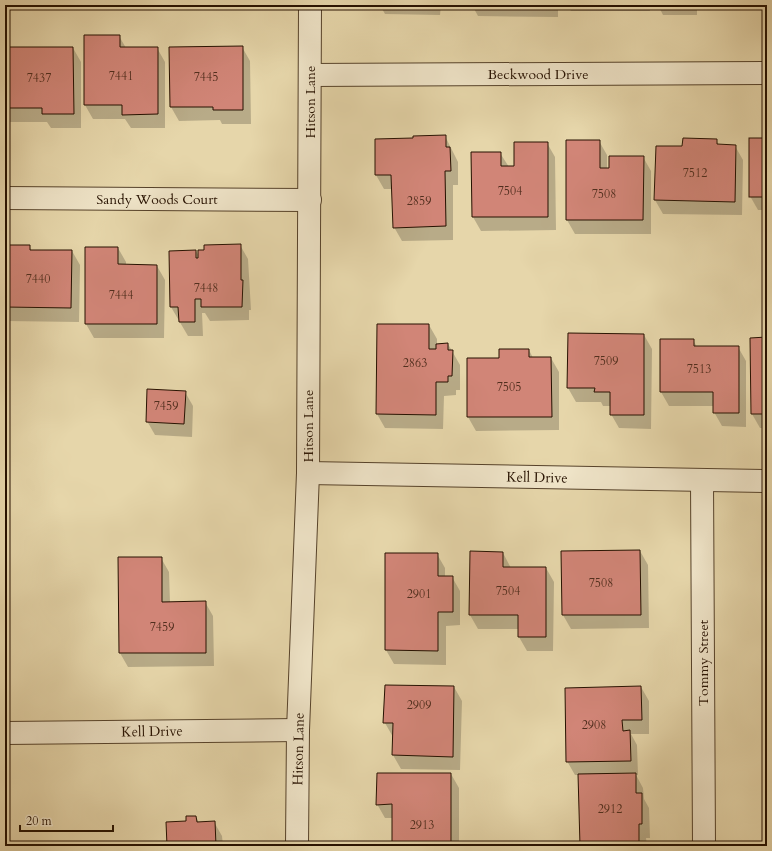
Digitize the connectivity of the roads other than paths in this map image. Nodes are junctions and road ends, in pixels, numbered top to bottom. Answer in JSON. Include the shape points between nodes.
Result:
{"nodes":[{"id":1,"x":310,"y":5,"type":"edge"},
{"id":2,"x":767,"y":73,"type":"edge"},
{"id":3,"x":310,"y":75,"type":"junction"},
{"id":4,"x":5,"y":198,"type":"edge"},
{"id":5,"x":310,"y":200,"type":"junction"},
{"id":6,"x":308,"y":473,"type":"junction"},
{"id":7,"x":767,"y":480,"type":"edge"},
{"id":8,"x":702,"y":481,"type":"junction"},
{"id":9,"x":298,"y":730,"type":"junction"},
{"id":10,"x":5,"y":733,"type":"edge"},
{"id":11,"x":297,"y":846,"type":"edge"},
{"id":12,"x":704,"y":846,"type":"edge"}],
"edges":[{"from":1,"to":3,"type":"street","name":"Hitson Lane"},
{"from":2,"to":3,"type":"street","name":"Beckwood Drive"},
{"from":3,"to":5,"type":"street","name":"Hitson Lane"},
{"from":4,"to":5,"type":"street","name":"Sandy Woods Court"},
{"from":5,"to":6,"type":"street","name":"Hitson Lane"},
{"from":6,"to":8,"type":"street","name":"Kell Drive"},
{"from":6,"to":9,"type":"street","name":"Hitson Lane"},
{"from":7,"to":8,"type":"street","name":"Kell Drive"},
{"from":8,"to":12,"type":"street","name":"Tommy Street"},
{"from":9,"to":10,"type":"street","name":"Kell Drive"},
{"from":9,"to":11,"type":"street","name":"Hitson Lane"}]}
